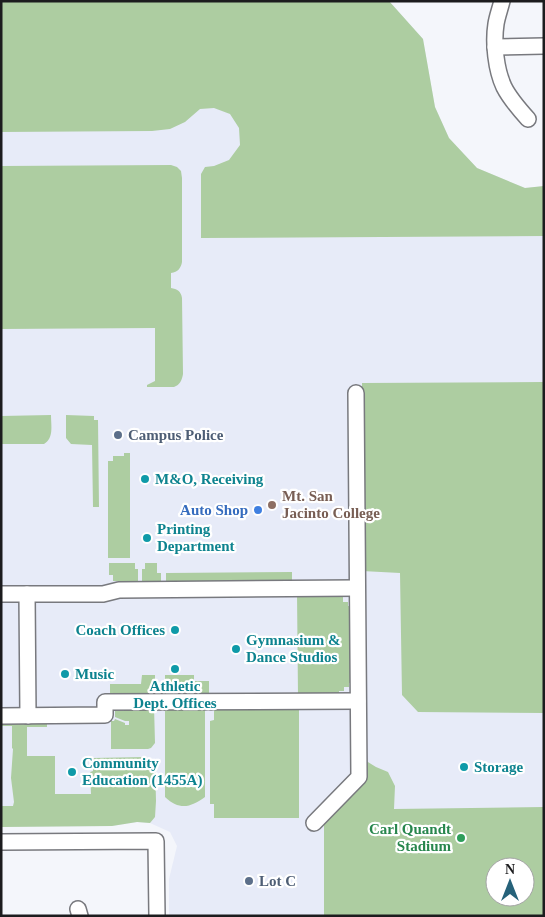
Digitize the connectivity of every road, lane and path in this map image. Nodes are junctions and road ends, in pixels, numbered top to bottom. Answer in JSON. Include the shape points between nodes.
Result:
{"nodes":[{"id":1,"x":502,"y":1,"type":"edge"},
{"id":2,"x":544,"y":46,"type":"edge"},
{"id":3,"x":496,"y":47,"type":"junction"},
{"id":4,"x":528,"y":119,"type":"dead end"},
{"id":5,"x":356,"y":393,"type":"dead end"},
{"id":6,"x":357,"y":588,"type":"junction"},
{"id":7,"x":1,"y":594,"type":"edge"},
{"id":8,"x":27,"y":594,"type":"junction"},
{"id":9,"x":358,"y":701,"type":"junction"},
{"id":10,"x":1,"y":716,"type":"edge"},
{"id":11,"x":28,"y":716,"type":"junction"},
{"id":12,"x":314,"y":823,"type":"dead end"},
{"id":13,"x":1,"y":842,"type":"edge"},
{"id":14,"x":157,"y":916,"type":"edge"}],
"edges":[{"from":1,"to":3,"type":"street","via":[[496,24]]},
{"from":2,"to":3,"type":"street"},
{"from":3,"to":4,"type":"street","via":[[504,87]]},
{"from":5,"to":6,"type":"street"},
{"from":6,"to":8,"type":"street"},
{"from":6,"to":9,"type":"street"},
{"from":7,"to":8,"type":"street"},
{"from":8,"to":11,"type":"street"},
{"from":9,"to":11,"type":"street","via":[[104,702],[105,715]]},
{"from":9,"to":12,"type":"street","via":[[359,777]]},
{"from":10,"to":11,"type":"street"},
{"from":13,"to":14,"type":"street","via":[[156,840]]}]}
